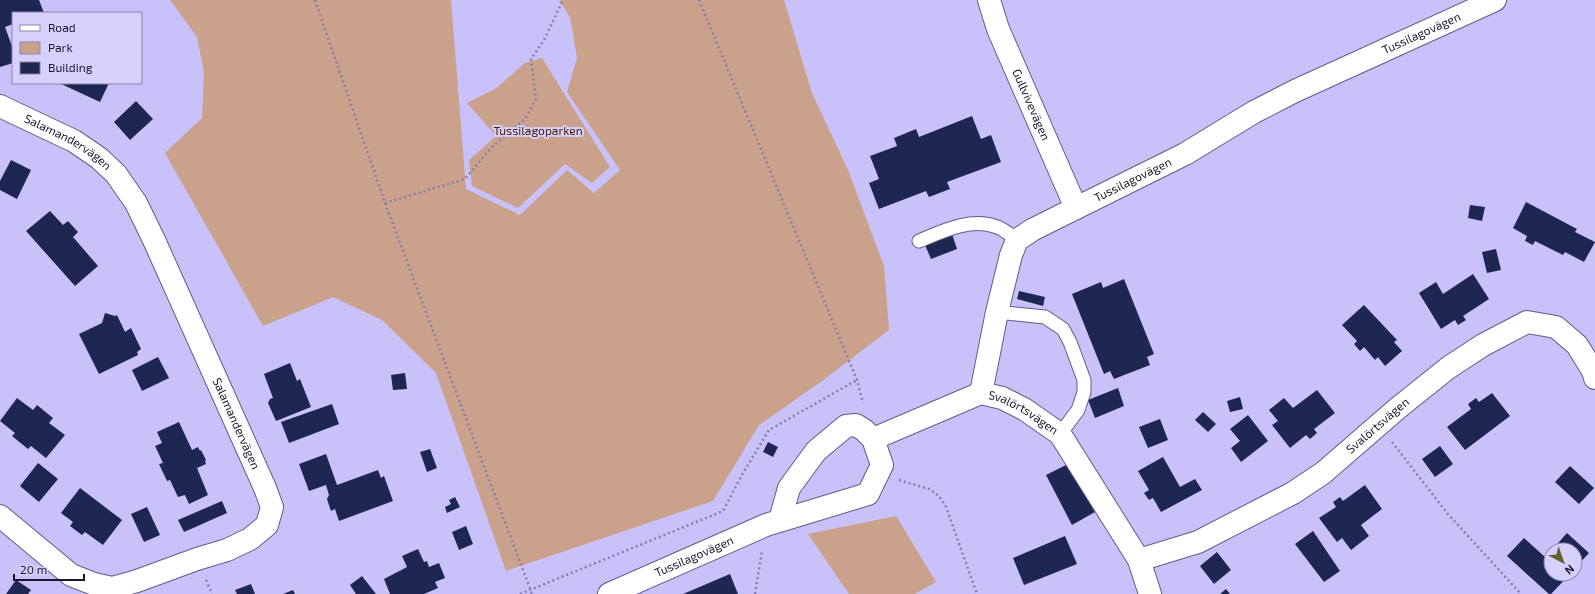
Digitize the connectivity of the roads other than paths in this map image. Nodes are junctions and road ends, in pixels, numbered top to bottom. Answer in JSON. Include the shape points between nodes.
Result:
{"nodes":[{"id":1,"x":989,"y":0,"type":"edge"},
{"id":2,"x":1495,"y":0,"type":"edge"},
{"id":3,"x":0,"y":106,"type":"edge"},
{"id":4,"x":1076,"y":208,"type":"junction"},
{"id":5,"x":1018,"y":240,"type":"junction"},
{"id":6,"x":919,"y":241,"type":"dead end"},
{"id":7,"x":997,"y":312,"type":"junction"},
{"id":8,"x":1595,"y":378,"type":"edge"},
{"id":9,"x":981,"y":393,"type":"junction"},
{"id":10,"x":1060,"y":434,"type":"junction"},
{"id":11,"x":873,"y":439,"type":"junction"},
{"id":12,"x":0,"y":516,"type":"edge"},
{"id":13,"x":773,"y":523,"type":"junction"},
{"id":14,"x":1139,"y":560,"type":"junction"},
{"id":15,"x":609,"y":594,"type":"edge"},
{"id":16,"x":1150,"y":594,"type":"edge"}],
"edges":[{"from":1,"to":4,"type":"street","name":"Gullvivevägen","via":[[998,29]]},
{"from":2,"to":4,"type":"street","name":"Tussilagovägen","via":[[1288,95],[1238,121],[1185,154]]},
{"from":3,"to":12,"type":"street","name":"Salamandervägen","via":[[74,141],[99,158],[116,174],[136,203],[185,307],[272,507],[267,525],[250,539],[227,550],[112,588],[71,575]]},
{"from":4,"to":5,"type":"street","name":"Tussilagovägen"},
{"from":5,"to":6,"type":"lane","via":[[997,227],[982,224],[959,225]]},
{"from":5,"to":7,"type":"street","via":[[1011,255]]},
{"from":7,"to":9,"type":"street"},
{"from":7,"to":10,"type":"lane","via":[[1045,317],[1062,329],[1070,342],[1084,380],[1084,392],[1078,410]]},
{"from":8,"to":14,"type":"street","name":"Svalörtsvägen","via":[[1577,345],[1556,327],[1527,322],[1483,345],[1448,368],[1324,473],[1293,493],[1198,542]]},
{"from":9,"to":10,"type":"street","name":"Svalörtsvägen","via":[[1002,398],[1024,409]]},
{"from":9,"to":11,"type":"street"},
{"from":10,"to":14,"type":"street","name":"Svalörtsvägen"},
{"from":11,"to":13,"type":"street","via":[[856,425],[846,426],[816,451],[789,488]]},
{"from":11,"to":13,"type":"street","name":"Tussilagovägen","via":[[882,465],[868,494]]},
{"from":13,"to":15,"type":"street","name":"Tussilagovägen"},
{"from":14,"to":16,"type":"street","name":"Svalörtsvägen"}]}
